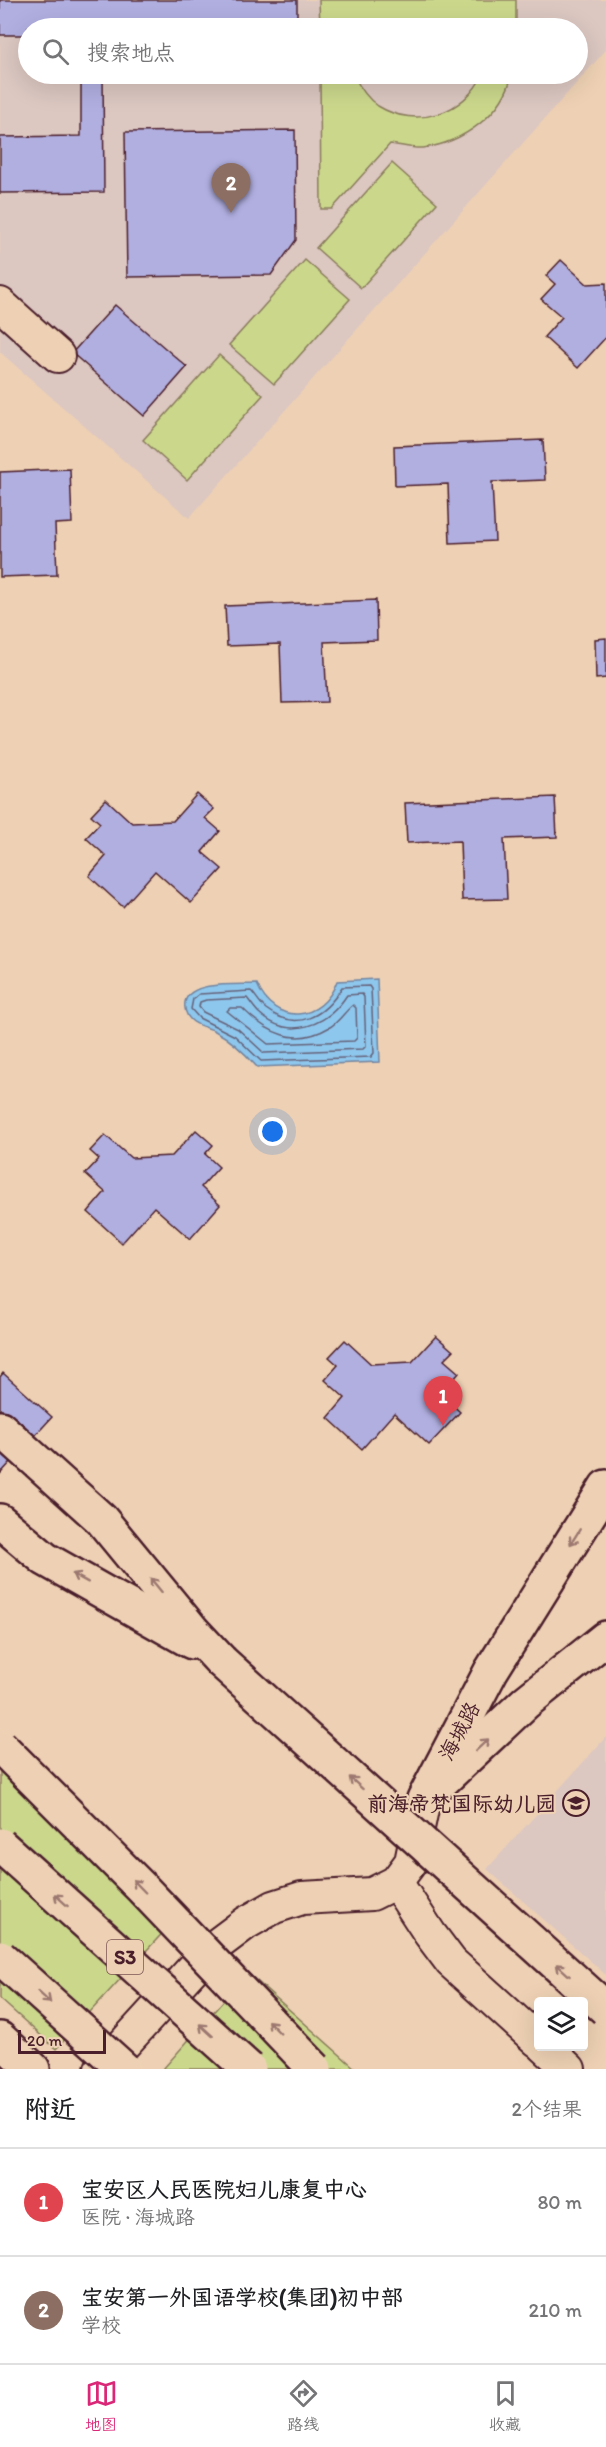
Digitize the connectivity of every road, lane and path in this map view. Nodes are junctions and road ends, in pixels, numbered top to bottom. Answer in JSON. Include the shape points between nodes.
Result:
{"nodes":[{"id":1,"x":0,"y":304,"type":"edge"},
{"id":2,"x":58,"y":356,"type":"dead end"},
{"id":3,"x":0,"y":1428,"type":"edge"},
{"id":4,"x":606,"y":1487,"type":"edge"},
{"id":5,"x":0,"y":1521,"type":"edge"},
{"id":6,"x":606,"y":1638,"type":"edge"},
{"id":7,"x":221,"y":1661,"type":"junction"},
{"id":8,"x":0,"y":1746,"type":"edge"},
{"id":9,"x":424,"y":1799,"type":"junction"},
{"id":10,"x":0,"y":1845,"type":"edge"},
{"id":11,"x":396,"y":1882,"type":"junction"},
{"id":12,"x":0,"y":1958,"type":"edge"},
{"id":13,"x":606,"y":2009,"type":"edge"},
{"id":14,"x":534,"y":2037,"type":"edge"},
{"id":15,"x":0,"y":2039,"type":"edge"},
{"id":16,"x":549,"y":2051,"type":"edge"},
{"id":17,"x":33,"y":2069,"type":"edge"},
{"id":18,"x":101,"y":2069,"type":"edge"},
{"id":19,"x":124,"y":2069,"type":"edge"},
{"id":20,"x":249,"y":2069,"type":"edge"},
{"id":21,"x":315,"y":2069,"type":"edge"},
{"id":22,"x":569,"y":2069,"type":"edge"}],
"edges":[{"from":1,"to":2,"type":"street"},
{"from":7,"to":3,"type":"main road","one_way":true,"via":[[101,1519]]},
{"from":4,"to":9,"type":"main road","name":"海城路","one_way":true,"via":[[490,1671]]},
{"from":7,"to":5,"type":"main road","one_way":true,"via":[[45,1559]]},
{"from":9,"to":6,"type":"main road","name":"海城路","one_way":true,"via":[[526,1702]]},
{"from":13,"to":7,"type":"main road","one_way":true,"bridge":true},
{"from":21,"to":8,"type":"main road","one_way":true,"bridge":true},
{"from":9,"to":11,"type":"street","via":[[411,1862]]},
{"from":20,"to":10,"type":"main road","number":"S3","one_way":true,"bridge":true},
{"from":11,"to":14,"type":"street","via":[[451,1962]]},
{"from":11,"to":18,"type":"street","via":[[372,1894],[302,1898],[274,1907],[246,1923],[210,1950]]},
{"from":12,"to":19,"type":"main road","one_way":true,"bridge":true},
{"from":15,"to":17,"type":"main road"},
{"from":16,"to":22,"type":"street"}]}
